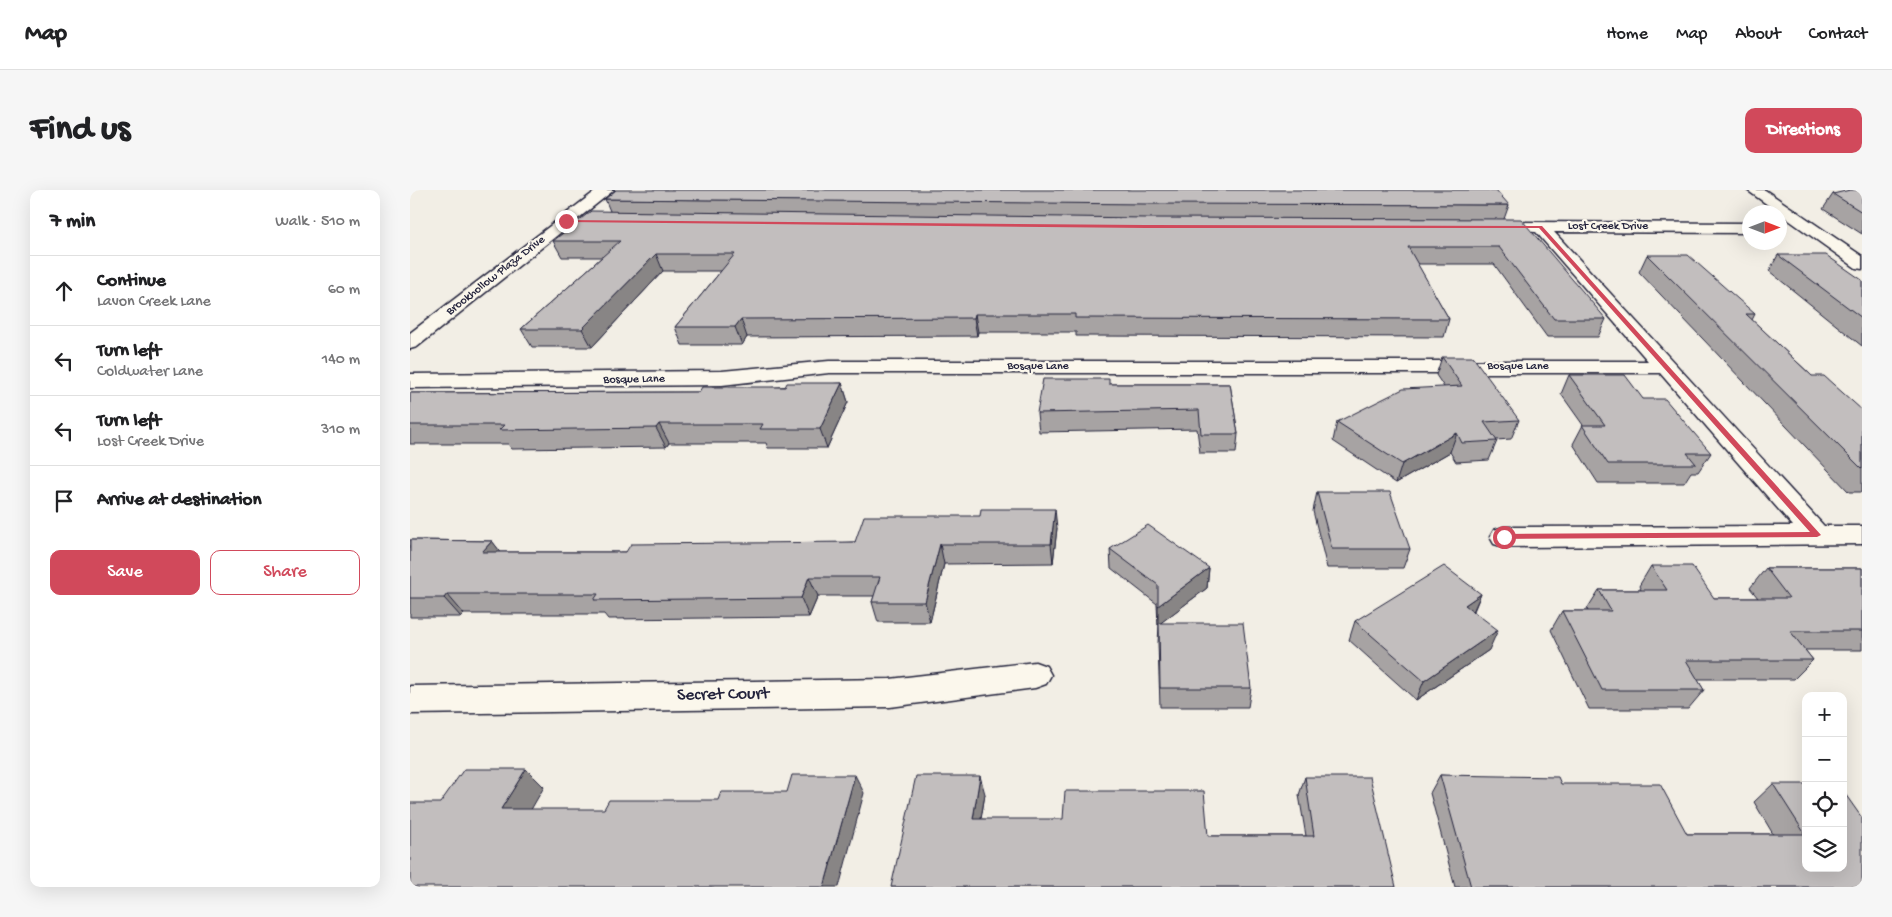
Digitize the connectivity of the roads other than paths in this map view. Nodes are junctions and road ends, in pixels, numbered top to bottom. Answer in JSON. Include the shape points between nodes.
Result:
{"nodes":[{"id":1,"x":606,"y":190,"type":"edge"},
{"id":2,"x":1755,"y":190,"type":"edge"},
{"id":3,"x":566,"y":221,"type":"junction"},
{"id":4,"x":593,"y":222,"type":"edge"},
{"id":5,"x":1471,"y":227,"type":"edge"},
{"id":6,"x":1540,"y":227,"type":"junction"},
{"id":7,"x":1742,"y":228,"type":"edge"},
{"id":8,"x":1787,"y":228,"type":"edge"},
{"id":9,"x":1810,"y":228,"type":"junction"},
{"id":10,"x":1862,"y":264,"type":"edge"},
{"id":11,"x":410,"y":343,"type":"edge"},
{"id":12,"x":1667,"y":367,"type":"junction"},
{"id":13,"x":410,"y":381,"type":"edge"},
{"id":14,"x":1817,"y":535,"type":"junction"},
{"id":15,"x":1862,"y":536,"type":"edge"},
{"id":16,"x":1504,"y":537,"type":"dead end"},
{"id":17,"x":1035,"y":675,"type":"dead end"},
{"id":18,"x":410,"y":700,"type":"edge"}],
"edges":[{"from":1,"to":3,"type":"street","name":"Brookhollow Plaza Drive"},
{"from":2,"to":9,"type":"street"},
{"from":3,"to":4,"type":"street"},
{"from":3,"to":11,"type":"street","name":"Brookhollow Plaza Drive"},
{"from":5,"to":6,"type":"street","name":"Lost Creek Drive"},
{"from":6,"to":7,"type":"street","name":"Lost Creek Drive"},
{"from":6,"to":12,"type":"street"},
{"from":8,"to":9,"type":"street"},
{"from":9,"to":10,"type":"street"},
{"from":12,"to":13,"type":"street","name":"Bosque Lane","via":[[829,367],[722,378]]},
{"from":12,"to":14,"type":"street"},
{"from":14,"to":15,"type":"street"},
{"from":14,"to":16,"type":"street"},
{"from":17,"to":18,"type":"street","name":"Secret Court","via":[[890,693]]}]}
